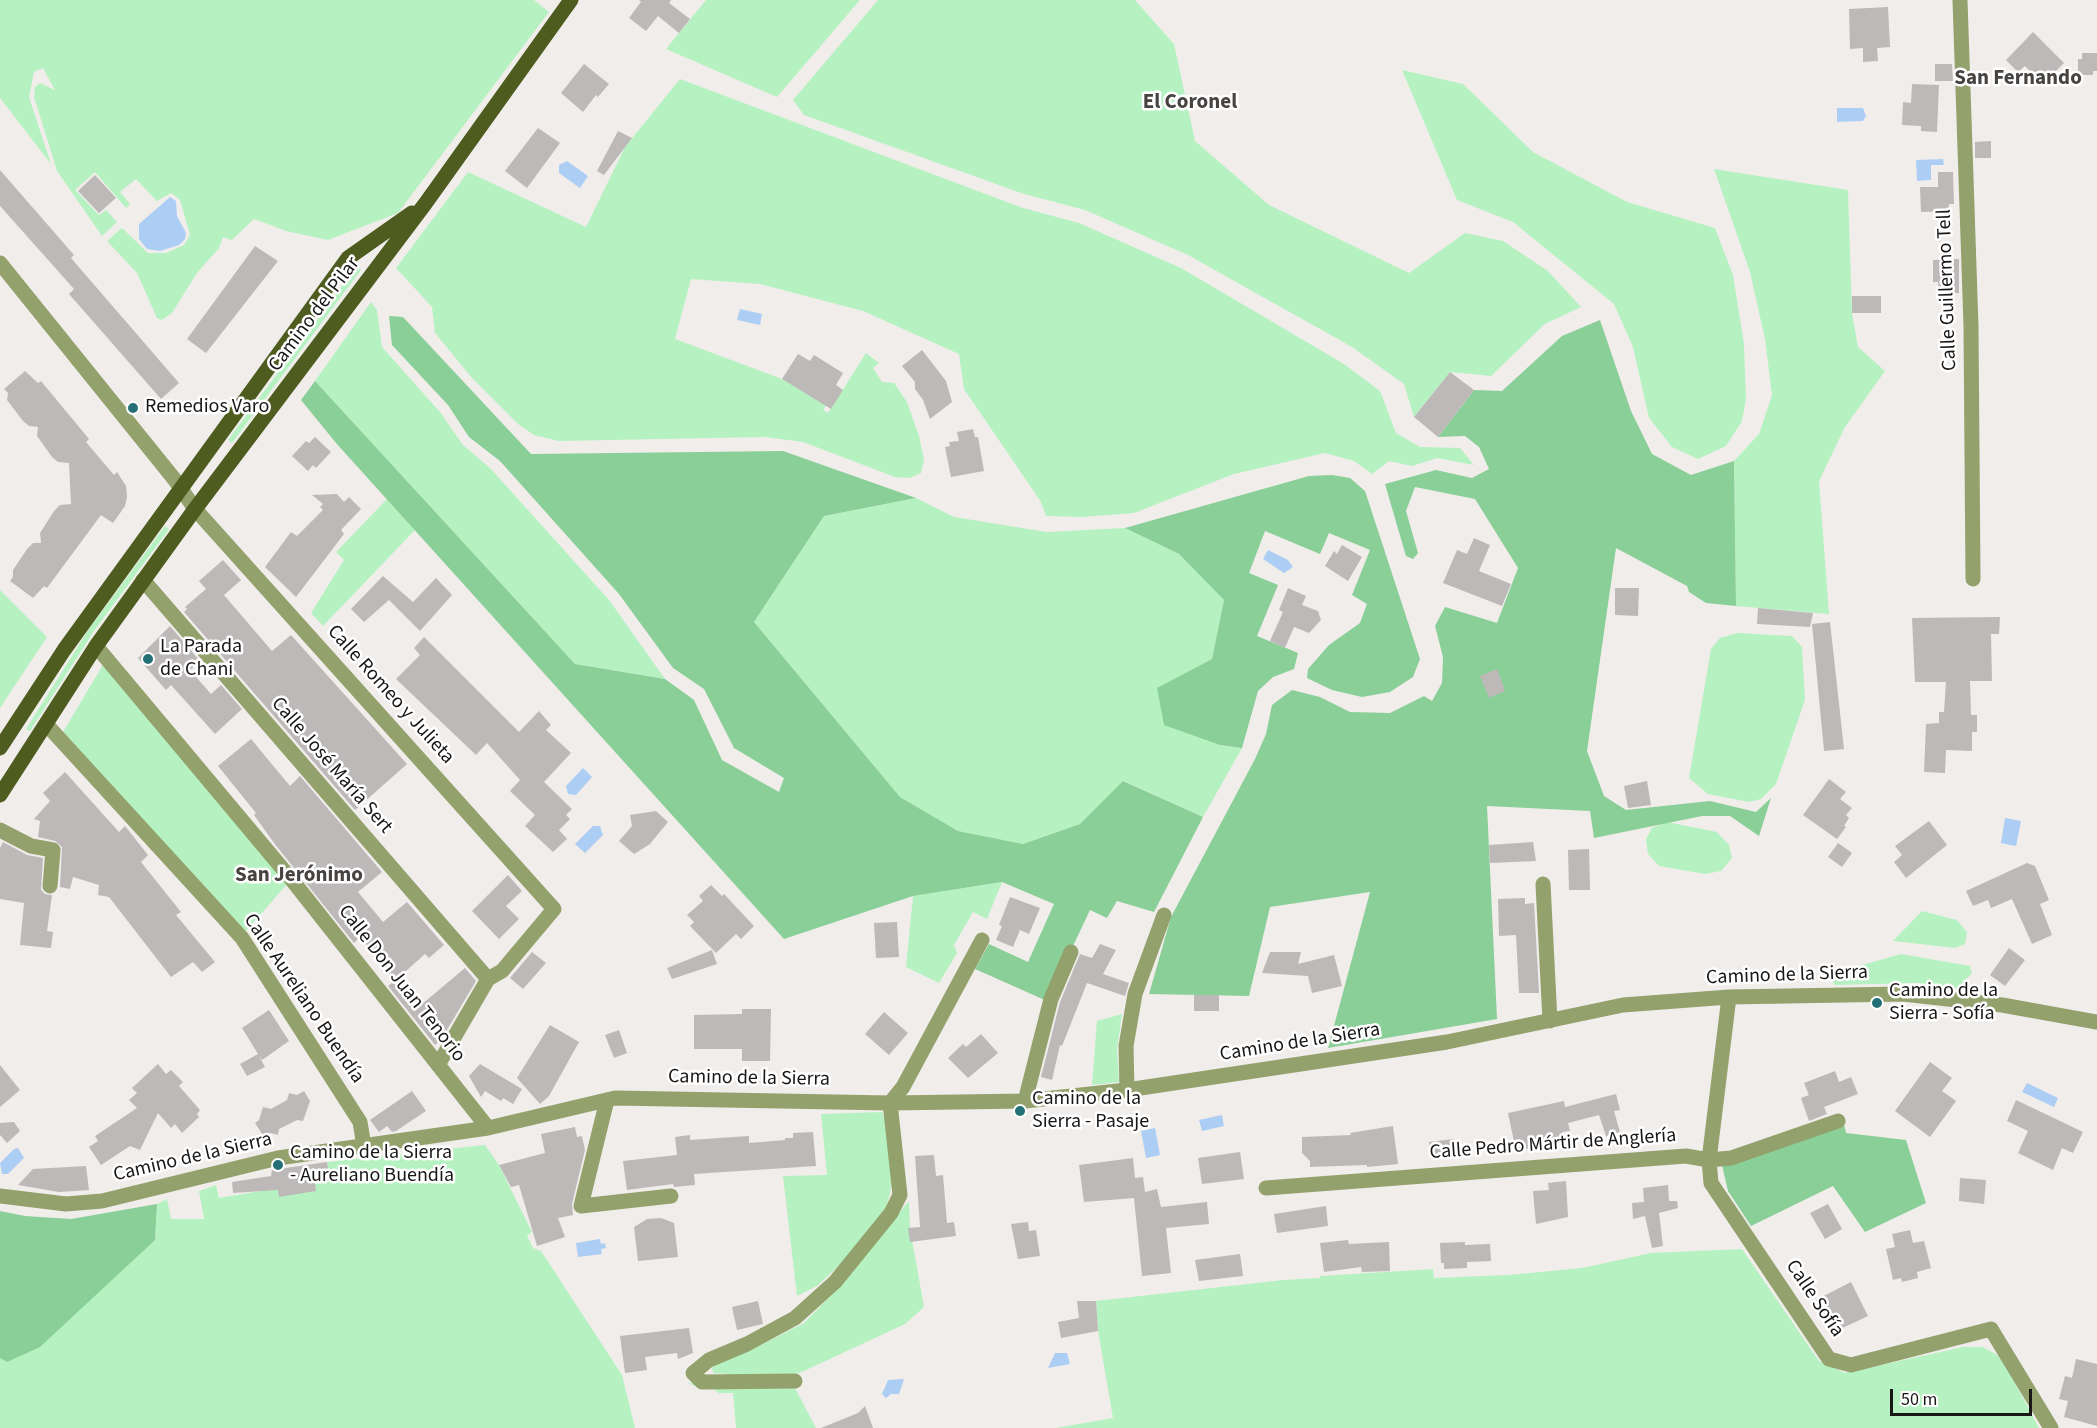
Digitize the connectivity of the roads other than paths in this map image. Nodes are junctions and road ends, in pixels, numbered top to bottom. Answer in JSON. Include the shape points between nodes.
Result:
{"nodes":[{"id":1,"x":571,"y":0,"type":"edge"},
{"id":2,"x":1960,"y":0,"type":"edge"},
{"id":3,"x":425,"y":204,"type":"junction"},
{"id":4,"x":0,"y":263,"type":"edge"},
{"id":5,"x":180,"y":487,"type":"junction"},
{"id":6,"x":195,"y":509,"type":"junction"},
{"id":7,"x":1973,"y":579,"type":"dead end"},
{"id":8,"x":143,"y":580,"type":"junction"},
{"id":9,"x":96,"y":646,"type":"junction"},
{"id":10,"x":46,"y":724,"type":"junction"},
{"id":11,"x":0,"y":748,"type":"edge"},
{"id":12,"x":0,"y":795,"type":"edge"},
{"id":13,"x":0,"y":830,"type":"edge"},
{"id":14,"x":1543,"y":884,"type":"dead end"},
{"id":15,"x":50,"y":886,"type":"dead end"},
{"id":16,"x":1164,"y":915,"type":"dead end"},
{"id":17,"x":982,"y":940,"type":"dead end"},
{"id":18,"x":1071,"y":952,"type":"dead end"},
{"id":19,"x":488,"y":979,"type":"junction"},
{"id":20,"x":1729,"y":998,"type":"junction"},
{"id":21,"x":1550,"y":1021,"type":"junction"},
{"id":22,"x":2097,"y":1022,"type":"edge"},
{"id":23,"x":438,"y":1065,"type":"junction"},
{"id":24,"x":1127,"y":1090,"type":"junction"},
{"id":25,"x":607,"y":1100,"type":"junction"},
{"id":26,"x":1025,"y":1101,"type":"junction"},
{"id":27,"x":890,"y":1103,"type":"junction"},
{"id":28,"x":1838,"y":1121,"type":"dead end"},
{"id":29,"x":488,"y":1128,"type":"junction"},
{"id":30,"x":364,"y":1146,"type":"junction"},
{"id":31,"x":1709,"y":1160,"type":"junction"},
{"id":32,"x":1266,"y":1188,"type":"dead end"},
{"id":33,"x":0,"y":1196,"type":"edge"},
{"id":34,"x":671,"y":1196,"type":"dead end"},
{"id":35,"x":795,"y":1381,"type":"dead end"},
{"id":36,"x":2051,"y":1428,"type":"edge"}],
"edges":[{"from":1,"to":3,"type":"main road","name":"Camino del Pilar"},
{"from":2,"to":7,"type":"street","name":"Calle Guillermo Tell","via":[[1971,326]]},
{"from":3,"to":5,"type":"main road","name":"Camino del Pilar","via":[[348,258]]},
{"from":3,"to":6,"type":"main road","name":"Camino del Pilar"},
{"from":4,"to":5,"type":"street"},
{"from":5,"to":6,"type":"street"},
{"from":5,"to":11,"type":"main road","name":"Camino del Pilar"},
{"from":6,"to":8,"type":"main road","name":"Camino del Pilar"},
{"from":6,"to":19,"type":"street","name":"Calle Romeo y Julieta","via":[[554,909],[502,971]]},
{"from":8,"to":9,"type":"main road","name":"Camino del Pilar"},
{"from":8,"to":19,"type":"street","name":"Calle José María Sert"},
{"from":9,"to":10,"type":"main road","name":"Camino del Pilar"},
{"from":9,"to":23,"type":"street","name":"Calle Don Juan Tenorio","via":[[292,880]]},
{"from":10,"to":12,"type":"main road","name":"Camino del Pilar"},
{"from":10,"to":30,"type":"street","name":"Calle Aureliano Buendía","via":[[242,938],[360,1122]]},
{"from":13,"to":15,"type":"street","via":[[31,846],[52,850]]},
{"from":14,"to":21,"type":"street"},
{"from":16,"to":24,"type":"street","via":[[1135,994],[1126,1046]]},
{"from":17,"to":27,"type":"street","via":[[903,1087]]},
{"from":18,"to":26,"type":"street","via":[[1051,999]]},
{"from":19,"to":23,"type":"street"},
{"from":20,"to":21,"type":"street","name":"Camino de la Sierra","via":[[1623,1005]]},
{"from":20,"to":22,"type":"street","name":"Camino de la Sierra","via":[[1904,994],[2002,1005]]},
{"from":20,"to":31,"type":"street","name":"Calle Sofía"},
{"from":21,"to":24,"type":"street","name":"Camino de la Sierra","via":[[1447,1042]]},
{"from":23,"to":29,"type":"street","name":"Calle Don Juan Tenorio"},
{"from":24,"to":26,"type":"street","name":"Camino de la Sierra"},
{"from":25,"to":27,"type":"street","name":"Camino de la Sierra"},
{"from":25,"to":29,"type":"street","name":"Camino de la Sierra"},
{"from":25,"to":34,"type":"street","via":[[581,1206]]},
{"from":26,"to":27,"type":"street","name":"Camino de la Sierra"},
{"from":27,"to":35,"type":"street","via":[[900,1195],[882,1226],[835,1282],[795,1318],[709,1360],[693,1373],[702,1382]]},
{"from":28,"to":31,"type":"street","name":"Calle Pedro Mártir de Anglería","via":[[1731,1158]]},
{"from":29,"to":30,"type":"street","name":"Camino de la Sierra"},
{"from":30,"to":33,"type":"street","name":"Camino de la Sierra","via":[[278,1158],[102,1201],[66,1204]]},
{"from":31,"to":32,"type":"street","name":"Calle Pedro Mártir de Anglería","via":[[1686,1156]]},
{"from":31,"to":36,"type":"street","name":"Calle Sofía","via":[[1711,1184],[1829,1359],[1851,1365],[1991,1329]]}]}
